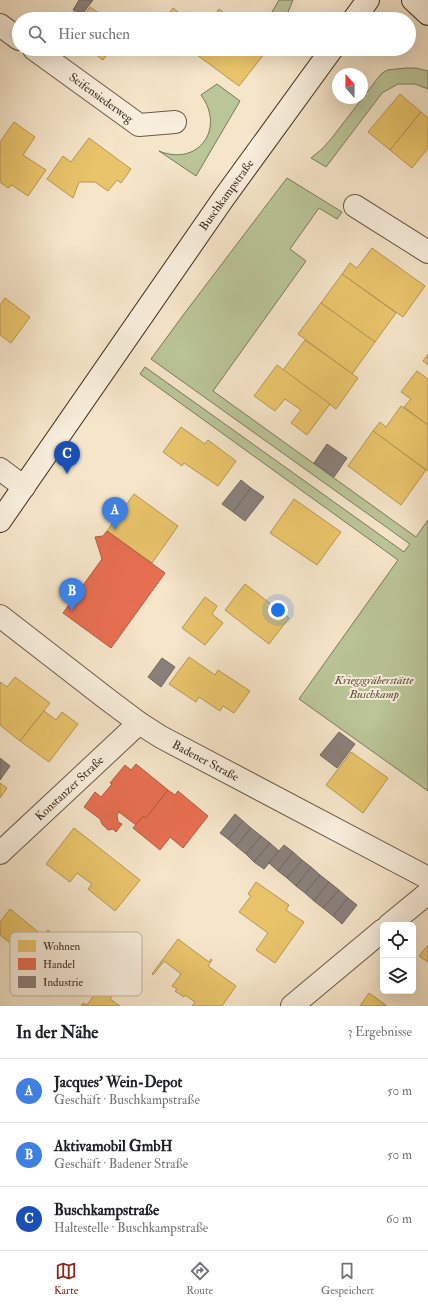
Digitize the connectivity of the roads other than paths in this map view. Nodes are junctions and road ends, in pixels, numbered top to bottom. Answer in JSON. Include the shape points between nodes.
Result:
{"nodes":[{"id":1,"x":368,"y":0,"type":"edge"},
{"id":2,"x":414,"y":0,"type":"edge"},
{"id":3,"x":359,"y":12,"type":"edge"},
{"id":4,"x":428,"y":14,"type":"edge"},
{"id":5,"x":0,"y":25,"type":"edge"},
{"id":6,"x":12,"y":34,"type":"edge"},
{"id":7,"x":44,"y":56,"type":"edge"},
{"id":8,"x":327,"y":56,"type":"edge"},
{"id":9,"x":175,"y":122,"type":"dead end"},
{"id":10,"x":355,"y":206,"type":"dead end"},
{"id":11,"x":428,"y":252,"type":"edge"},
{"id":12,"x":0,"y":469,"type":"edge"},
{"id":13,"x":24,"y":487,"type":"junction"},
{"id":14,"x":0,"y":521,"type":"edge"},
{"id":15,"x":0,"y":616,"type":"edge"},
{"id":16,"x":139,"y":723,"type":"junction"},
{"id":17,"x":0,"y":853,"type":"edge"},
{"id":18,"x":428,"y":878,"type":"edge"},
{"id":19,"x":428,"y":893,"type":"edge"},
{"id":20,"x":393,"y":922,"type":"edge"},
{"id":21,"x":380,"y":933,"type":"edge"},
{"id":22,"x":292,"y":1006,"type":"edge"}],
"edges":[{"from":1,"to":3,"type":"street"},
{"from":2,"to":4,"type":"street"},
{"from":5,"to":6,"type":"street"},
{"from":7,"to":9,"type":"street","name":"Seifensiederweg","via":[[140,125]]},
{"from":8,"to":13,"type":"street","name":"Buschkampstraße","via":[[224,198]]},
{"from":10,"to":11,"type":"street"},
{"from":12,"to":13,"type":"street"},
{"from":13,"to":14,"type":"street","name":"Buschkampstraße"},
{"from":15,"to":16,"type":"street","name":"Badener Straße"},
{"from":16,"to":17,"type":"street","name":"Konstanzer Straße"},
{"from":16,"to":18,"type":"street","name":"Badener Straße"},
{"from":19,"to":20,"type":"street"},
{"from":21,"to":22,"type":"street"}]}
